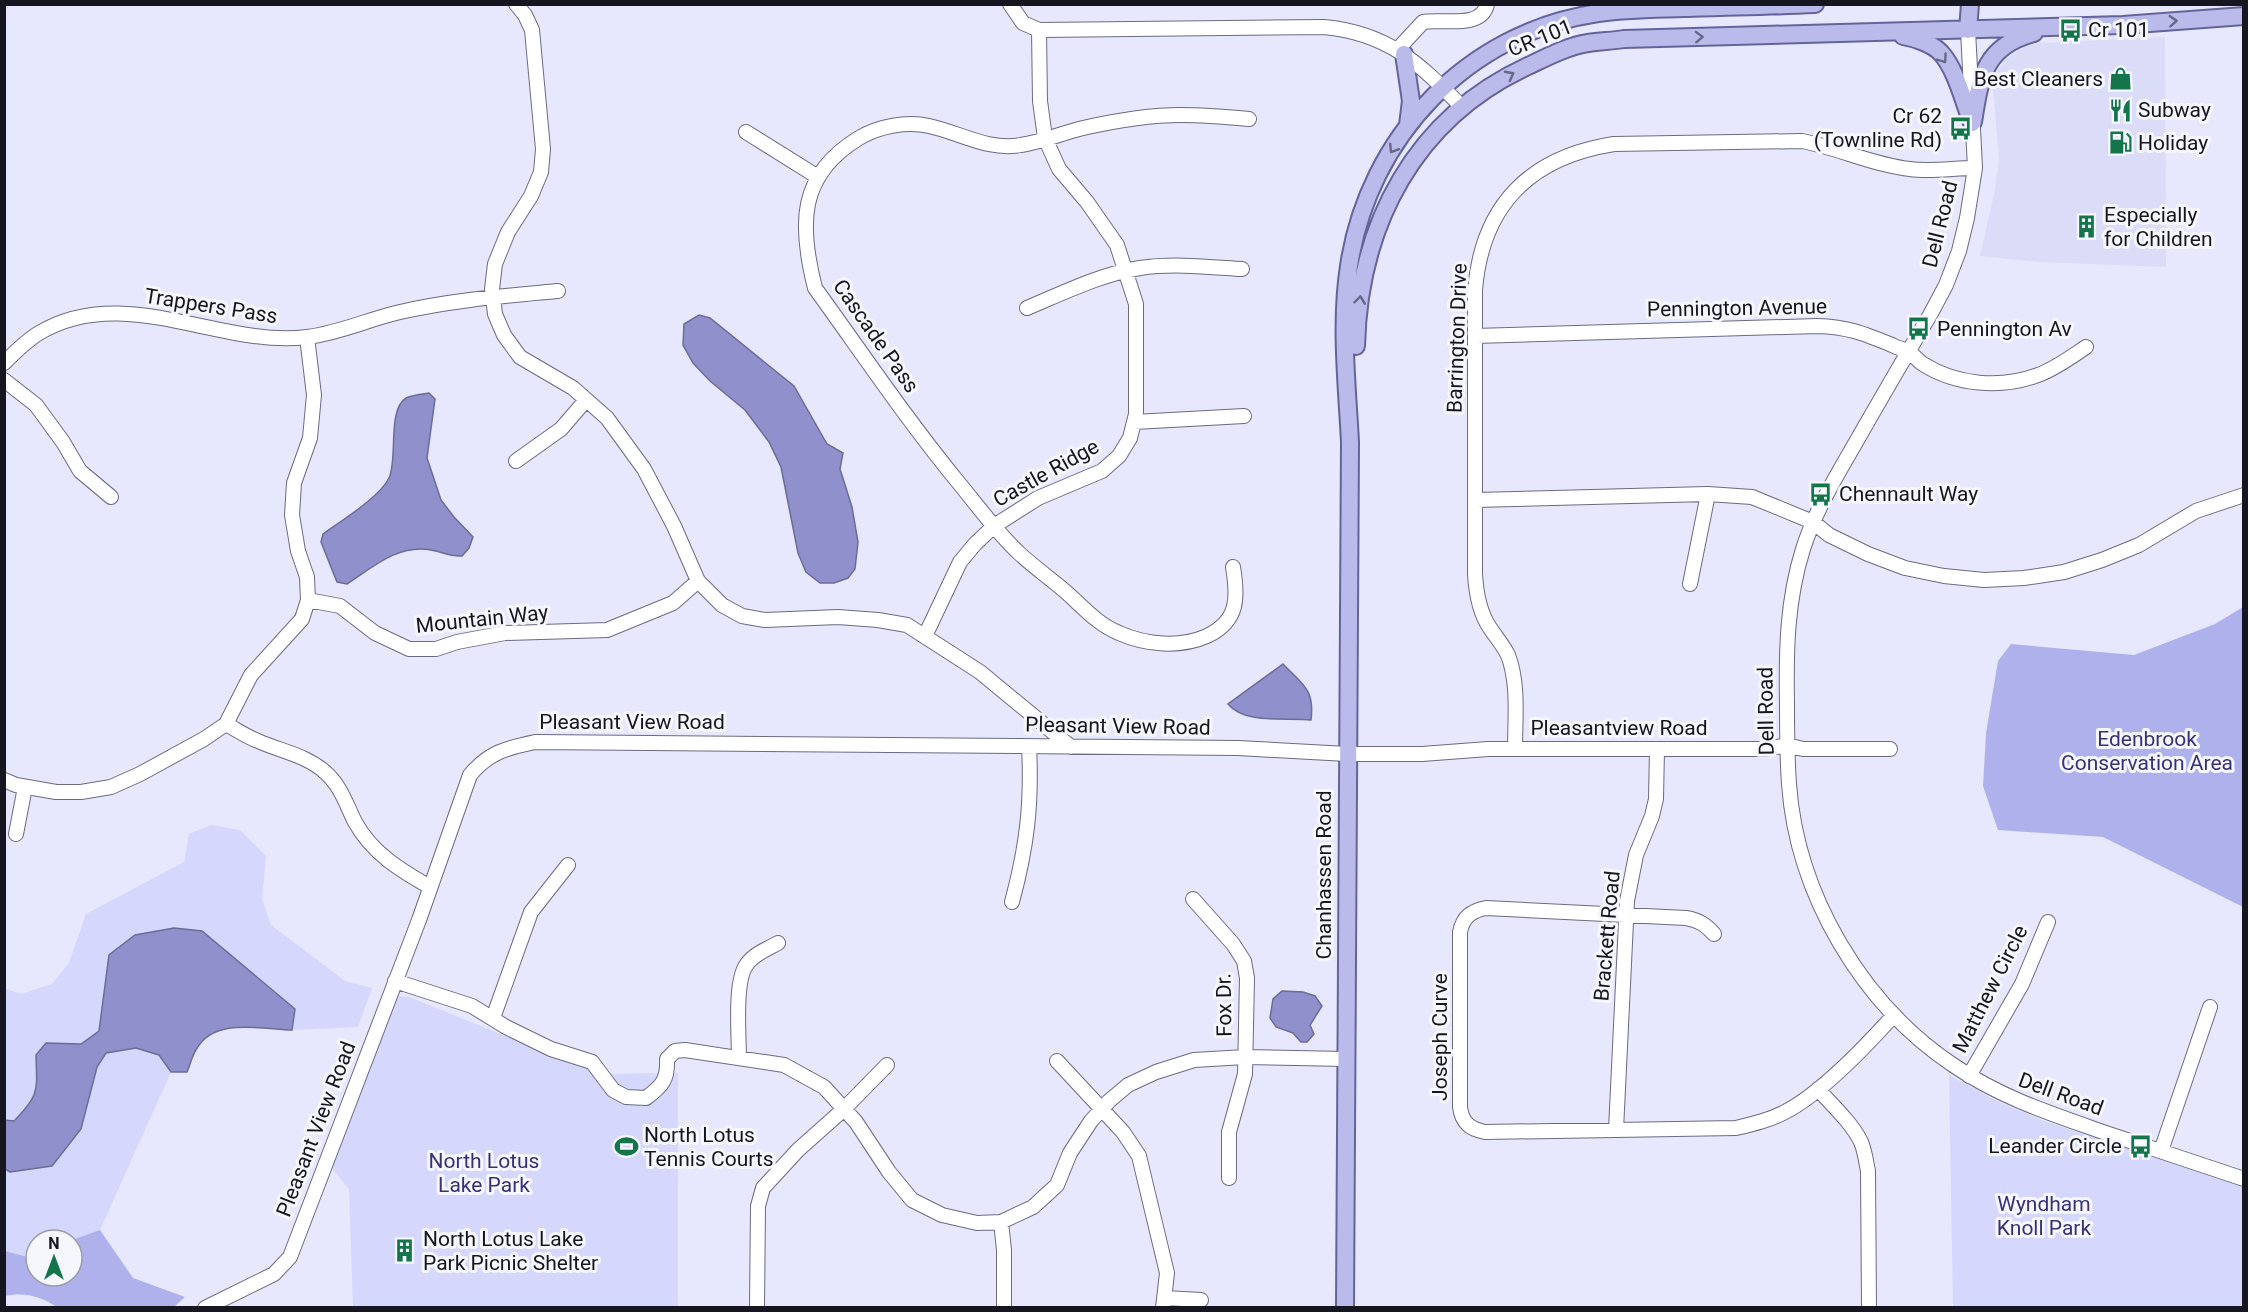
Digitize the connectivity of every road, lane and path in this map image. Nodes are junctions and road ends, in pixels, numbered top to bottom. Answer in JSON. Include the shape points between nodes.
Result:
{"nodes":[{"id":1,"x":516,"y":4,"type":"edge"},
{"id":2,"x":1010,"y":4,"type":"edge"},
{"id":3,"x":1487,"y":4,"type":"edge"},
{"id":4,"x":1815,"y":4,"type":"edge"},
{"id":5,"x":1970,"y":4,"type":"edge"},
{"id":6,"x":2244,"y":16,"type":"edge"},
{"id":7,"x":2056,"y":28,"type":"junction"},
{"id":8,"x":1039,"y":30,"type":"junction"},
{"id":9,"x":1968,"y":30,"type":"junction"},
{"id":10,"x":1872,"y":32,"type":"junction"},
{"id":11,"x":1401,"y":52,"type":"junction"},
{"id":12,"x":1442,"y":87,"type":"junction"},
{"id":13,"x":1462,"y":107,"type":"junction"},
{"id":14,"x":1249,"y":119,"type":"dead end"},
{"id":15,"x":1972,"y":123,"type":"junction"},
{"id":16,"x":1407,"y":126,"type":"junction"},
{"id":17,"x":746,"y":132,"type":"dead end"},
{"id":18,"x":1046,"y":138,"type":"junction"},
{"id":19,"x":1975,"y":168,"type":"junction"},
{"id":20,"x":818,"y":177,"type":"junction"},
{"id":21,"x":1242,"y":269,"type":"dead end"},
{"id":22,"x":1127,"y":271,"type":"junction"},
{"id":23,"x":558,"y":291,"type":"dead end"},
{"id":24,"x":493,"y":297,"type":"junction"},
{"id":25,"x":1027,"y":308,"type":"dead end"},
{"id":26,"x":1475,"y":336,"type":"junction"},
{"id":27,"x":307,"y":337,"type":"junction"},
{"id":28,"x":2086,"y":347,"type":"dead end"},
{"id":29,"x":1908,"y":352,"type":"junction"},
{"id":30,"x":4,"y":363,"type":"edge"},
{"id":31,"x":4,"y":380,"type":"edge"},
{"id":32,"x":586,"y":399,"type":"junction"},
{"id":33,"x":1244,"y":416,"type":"dead end"},
{"id":34,"x":1134,"y":422,"type":"junction"},
{"id":35,"x":1350,"y":442,"type":"junction"},
{"id":36,"x":516,"y":461,"type":"dead end"},
{"id":37,"x":1708,"y":494,"type":"junction"},
{"id":38,"x":2244,"y":495,"type":"edge"},
{"id":39,"x":111,"y":497,"type":"dead end"},
{"id":40,"x":1475,"y":500,"type":"junction"},
{"id":41,"x":1813,"y":522,"type":"junction"},
{"id":42,"x":994,"y":526,"type":"junction"},
{"id":43,"x":1233,"y":567,"type":"dead end"},
{"id":44,"x":698,"y":581,"type":"junction"},
{"id":45,"x":1690,"y":584,"type":"dead end"},
{"id":46,"x":308,"y":600,"type":"junction"},
{"id":47,"x":925,"y":636,"type":"junction"},
{"id":48,"x":226,"y":724,"type":"junction"},
{"id":49,"x":1029,"y":746,"type":"junction"},
{"id":50,"x":1787,"y":746,"type":"junction"},
{"id":51,"x":1071,"y":747,"type":"junction"},
{"id":52,"x":1515,"y":749,"type":"junction"},
{"id":53,"x":1658,"y":749,"type":"junction"},
{"id":54,"x":1890,"y":749,"type":"dead end"},
{"id":55,"x":1347,"y":754,"type":"junction"},
{"id":56,"x":4,"y":780,"type":"edge"},
{"id":57,"x":25,"y":787,"type":"junction"},
{"id":58,"x":15,"y":834,"type":"dead end"},
{"id":59,"x":568,"y":865,"type":"dead end"},
{"id":60,"x":430,"y":887,"type":"junction"},
{"id":61,"x":1193,"y":899,"type":"dead end"},
{"id":62,"x":1012,"y":902,"type":"dead end"},
{"id":63,"x":1627,"y":915,"type":"junction"},
{"id":64,"x":2048,"y":922,"type":"dead end"},
{"id":65,"x":1714,"y":934,"type":"dead end"},
{"id":66,"x":778,"y":943,"type":"dead end"},
{"id":67,"x":395,"y":981,"type":"junction"},
{"id":68,"x":2210,"y":1007,"type":"dead end"},
{"id":69,"x":1894,"y":1015,"type":"junction"},
{"id":70,"x":492,"y":1018,"type":"junction"},
{"id":71,"x":739,"y":1058,"type":"junction"},
{"id":72,"x":1245,"y":1058,"type":"junction"},
{"id":73,"x":1346,"y":1059,"type":"junction"},
{"id":74,"x":1057,"y":1061,"type":"dead end"},
{"id":75,"x":887,"y":1065,"type":"dead end"},
{"id":76,"x":1969,"y":1076,"type":"junction"},
{"id":77,"x":1818,"y":1089,"type":"junction"},
{"id":78,"x":844,"y":1109,"type":"junction"},
{"id":79,"x":1101,"y":1110,"type":"junction"},
{"id":80,"x":1616,"y":1130,"type":"junction"},
{"id":81,"x":2161,"y":1151,"type":"junction"},
{"id":82,"x":1229,"y":1178,"type":"dead end"},
{"id":83,"x":2244,"y":1179,"type":"edge"},
{"id":84,"x":1001,"y":1222,"type":"junction"},
{"id":85,"x":1201,"y":1300,"type":"dead end"},
{"id":86,"x":1164,"y":1303,"type":"edge"},
{"id":87,"x":205,"y":1308,"type":"edge"},
{"id":88,"x":758,"y":1308,"type":"edge"},
{"id":89,"x":1004,"y":1308,"type":"edge"},
{"id":90,"x":1345,"y":1308,"type":"edge"},
{"id":91,"x":1869,"y":1308,"type":"edge"}],
"edges":[{"from":1,"to":24,"type":"street","via":[[532,30],[543,149],[541,172],[531,196],[508,232],[495,264]]},
{"from":2,"to":8,"type":"street","via":[[1023,23]]},
{"from":3,"to":11,"type":"street","via":[[1482,15],[1472,20],[1423,22]]},
{"from":4,"to":12,"type":"main road","number":"CR 101","via":[[1632,9],[1579,17],[1510,41]]},
{"from":5,"to":9,"type":"main road"},
{"from":7,"to":6,"type":"main road","one_way":true},
{"from":7,"to":9,"type":"main road","name":"CR 101"},
{"from":7,"to":15,"type":"main road","via":[[2009,41],[1999,49],[1983,72]]},
{"from":8,"to":11,"type":"street","via":[[1324,27],[1370,36]]},
{"from":8,"to":18,"type":"street","name":"Castle Ridge","via":[[1040,101]]},
{"from":9,"to":10,"type":"main road","name":"CR 101","number":"CR 101"},
{"from":9,"to":15,"type":"street","name":"Dell Road"},
{"from":13,"to":10,"type":"main road","name":"CR 101","number":"CR 101","one_way":true,"via":[[1480,91],[1514,72],[1586,43]]},
{"from":10,"to":15,"type":"main road","one_way":true,"via":[[1907,36],[1942,54]]},
{"from":11,"to":12,"type":"street"},
{"from":11,"to":16,"type":"main road","via":[[1411,101]]},
{"from":12,"to":13,"type":"street"},
{"from":12,"to":16,"type":"main road"},
{"from":35,"to":13,"type":"main road","name":"CR 101","one_way":true,"via":[[1363,278],[1375,235],[1401,177],[1450,116]]},
{"from":14,"to":18,"type":"street","name":"Cascade Pass","via":[[1170,116],[1128,120]]},
{"from":15,"to":19,"type":"street","name":"Dell Road"},
{"from":16,"to":35,"type":"main road","one_way":true,"via":[[1371,186],[1359,216],[1349,264],[1346,341]]},
{"from":17,"to":20,"type":"street"},
{"from":18,"to":20,"type":"street","name":"Cascade Pass","via":[[1002,147],[929,126],[898,124],[869,132],[841,149]]},
{"from":18,"to":22,"type":"street","name":"Castle Ridge","via":[[1059,169],[1117,245]]},
{"from":19,"to":26,"type":"street","name":"Barrington Drive","via":[[1912,170],[1803,141],[1614,144],[1566,155],[1524,182],[1494,219],[1477,266]]},
{"from":19,"to":29,"type":"street","name":"Dell Road","via":[[1959,251],[1936,305]]},
{"from":20,"to":42,"type":"street","name":"Cascade Pass","via":[[805,224],[807,258],[815,288],[934,452]]},
{"from":21,"to":22,"type":"street","via":[[1200,266]]},
{"from":22,"to":25,"type":"street"},
{"from":22,"to":34,"type":"street","name":"Castle Ridge","via":[[1136,304]]},
{"from":23,"to":24,"type":"street","name":"Trappers Pass"},
{"from":24,"to":27,"type":"street","name":"Trappers Pass","via":[[396,313]]},
{"from":24,"to":32,"type":"street","via":[[504,335],[520,357]]},
{"from":26,"to":29,"type":"street","name":"Pennington Avenue","via":[[1816,326],[1868,334]]},
{"from":26,"to":40,"type":"street","name":"Barrington Drive"},
{"from":27,"to":30,"type":"street","name":"Trappers Pass","via":[[272,339],[169,318],[95,314],[38,333]]},
{"from":27,"to":46,"type":"street","via":[[314,395],[310,438],[294,483],[292,515],[307,577]]},
{"from":28,"to":29,"type":"street","name":"Pennington Avenue","via":[[2040,375],[1995,384],[1949,376]]},
{"from":29,"to":41,"type":"street","name":"Dell Road"},
{"from":31,"to":39,"type":"street","via":[[36,405],[80,471]]},
{"from":32,"to":36,"type":"street","via":[[561,429]]},
{"from":32,"to":44,"type":"street","via":[[607,418],[644,470]]},
{"from":33,"to":34,"type":"street"},
{"from":34,"to":42,"type":"street","name":"Castle Ridge","via":[[1119,456],[1102,471],[1038,498]]},
{"from":35,"to":55,"type":"main road","name":"Chanhassen Road"},
{"from":37,"to":40,"type":"street"},
{"from":37,"to":41,"type":"street","via":[[1752,497]]},
{"from":37,"to":45,"type":"street"},
{"from":38,"to":41,"type":"street","via":[[2196,511],[2102,560],[2064,572],[2024,578],[1984,580],[1905,568],[1829,535]]},
{"from":40,"to":52,"type":"street","name":"Barrington Drive","via":[[1476,592],[1488,626],[1507,654],[1512,670]]},
{"from":41,"to":50,"type":"street","name":"Dell Road","via":[[1792,587],[1787,626]]},
{"from":42,"to":43,"type":"street","name":"Cascade Pass","via":[[1095,620],[1119,633],[1157,643],[1192,641],[1221,628],[1233,612],[1237,593]]},
{"from":42,"to":47,"type":"street","name":"Castle Ridge","via":[[960,562]]},
{"from":44,"to":46,"type":"street","name":"Mountain Way","via":[[673,603],[607,630],[505,633],[436,649],[409,649],[375,633],[340,606]]},
{"from":44,"to":47,"type":"street","via":[[722,605],[742,616],[765,620],[878,620],[907,625]]},
{"from":46,"to":48,"type":"street","via":[[302,618],[251,675]]},
{"from":47,"to":51,"type":"street","via":[[980,672]]},
{"from":48,"to":57,"type":"street","via":[[111,787],[56,792]]},
{"from":48,"to":60,"type":"street","via":[[324,771],[338,786],[371,846],[397,868]]},
{"from":49,"to":51,"type":"street","name":"Pleasant View Road"},
{"from":49,"to":60,"type":"street","name":"Pleasant View Road","via":[[535,742],[482,761],[471,775]]},
{"from":49,"to":62,"type":"street","via":[[1030,819]]},
{"from":50,"to":53,"type":"street","name":"Pleasantview Road"},
{"from":50,"to":54,"type":"street","name":"Pleasantview Road"},
{"from":50,"to":69,"type":"street","name":"Dell Road","via":[[1797,835],[1810,879],[1852,962]]},
{"from":51,"to":55,"type":"street","name":"Pleasant View Road","via":[[1238,748]]},
{"from":52,"to":53,"type":"street","name":"Pleasantview Road"},
{"from":52,"to":55,"type":"street","name":"Pleasantview Road"},
{"from":53,"to":63,"type":"street","name":"Brackett Road","via":[[1656,799],[1630,878]]},
{"from":55,"to":73,"type":"main road","name":"Chanhassen Road"},
{"from":56,"to":57,"type":"street"},
{"from":57,"to":58,"type":"street"},
{"from":59,"to":70,"type":"street","via":[[531,912]]},
{"from":60,"to":67,"type":"street","name":"Pleasant View Road"},
{"from":61,"to":72,"type":"street","name":"Fox Dr.","via":[[1244,961]]},
{"from":63,"to":65,"type":"street","name":"Joseph Curve","via":[[1697,920]]},
{"from":63,"to":80,"type":"street","name":"Brackett Road"},
{"from":63,"to":80,"type":"street","name":"Joseph Curve","via":[[1486,908],[1468,915],[1460,932],[1460,1107],[1467,1125],[1485,1132]]},
{"from":64,"to":76,"type":"street","name":"Matthew Circle","via":[[2022,984]]},
{"from":66,"to":71,"type":"street","via":[[759,953],[741,973]]},
{"from":67,"to":70,"type":"street","via":[[472,1006]]},
{"from":67,"to":87,"type":"street","name":"Pleasant View Road","via":[[290,1257],[274,1274]]},
{"from":68,"to":81,"type":"street"},
{"from":69,"to":76,"type":"street","name":"Dell Road","via":[[1917,1038]]},
{"from":69,"to":77,"type":"street","name":"Joseph Curve"},
{"from":70,"to":71,"type":"street","via":[[551,1049],[592,1062],[613,1090],[626,1097],[646,1098],[662,1085],[667,1059],[675,1051]]},
{"from":71,"to":78,"type":"street","via":[[784,1065],[824,1088]]},
{"from":72,"to":73,"type":"street"},
{"from":72,"to":79,"type":"street","via":[[1194,1060],[1156,1072],[1128,1085]]},
{"from":72,"to":82,"type":"street","name":"Fox Dr.","via":[[1245,1074],[1229,1132]]},
{"from":73,"to":90,"type":"main road","name":"Chanhassen Road"},
{"from":74,"to":79,"type":"street"},
{"from":75,"to":78,"type":"street"},
{"from":76,"to":81,"type":"street","name":"Dell Road","via":[[2044,1112]]},
{"from":77,"to":80,"type":"street","name":"Joseph Curve","via":[[1786,1111],[1736,1128]]},
{"from":77,"to":91,"type":"street","via":[[1854,1131],[1866,1157]]},
{"from":78,"to":84,"type":"street","via":[[912,1200],[942,1215],[977,1223]]},
{"from":78,"to":88,"type":"street","via":[[763,1188],[758,1206]]},
{"from":79,"to":84,"type":"street","via":[[1070,1153],[1057,1185],[1033,1207]]},
{"from":79,"to":86,"type":"street","via":[[1139,1156],[1167,1273]]},
{"from":81,"to":83,"type":"street","name":"Dell Road"},
{"from":84,"to":89,"type":"street"},
{"from":85,"to":86,"type":"street"}]}
